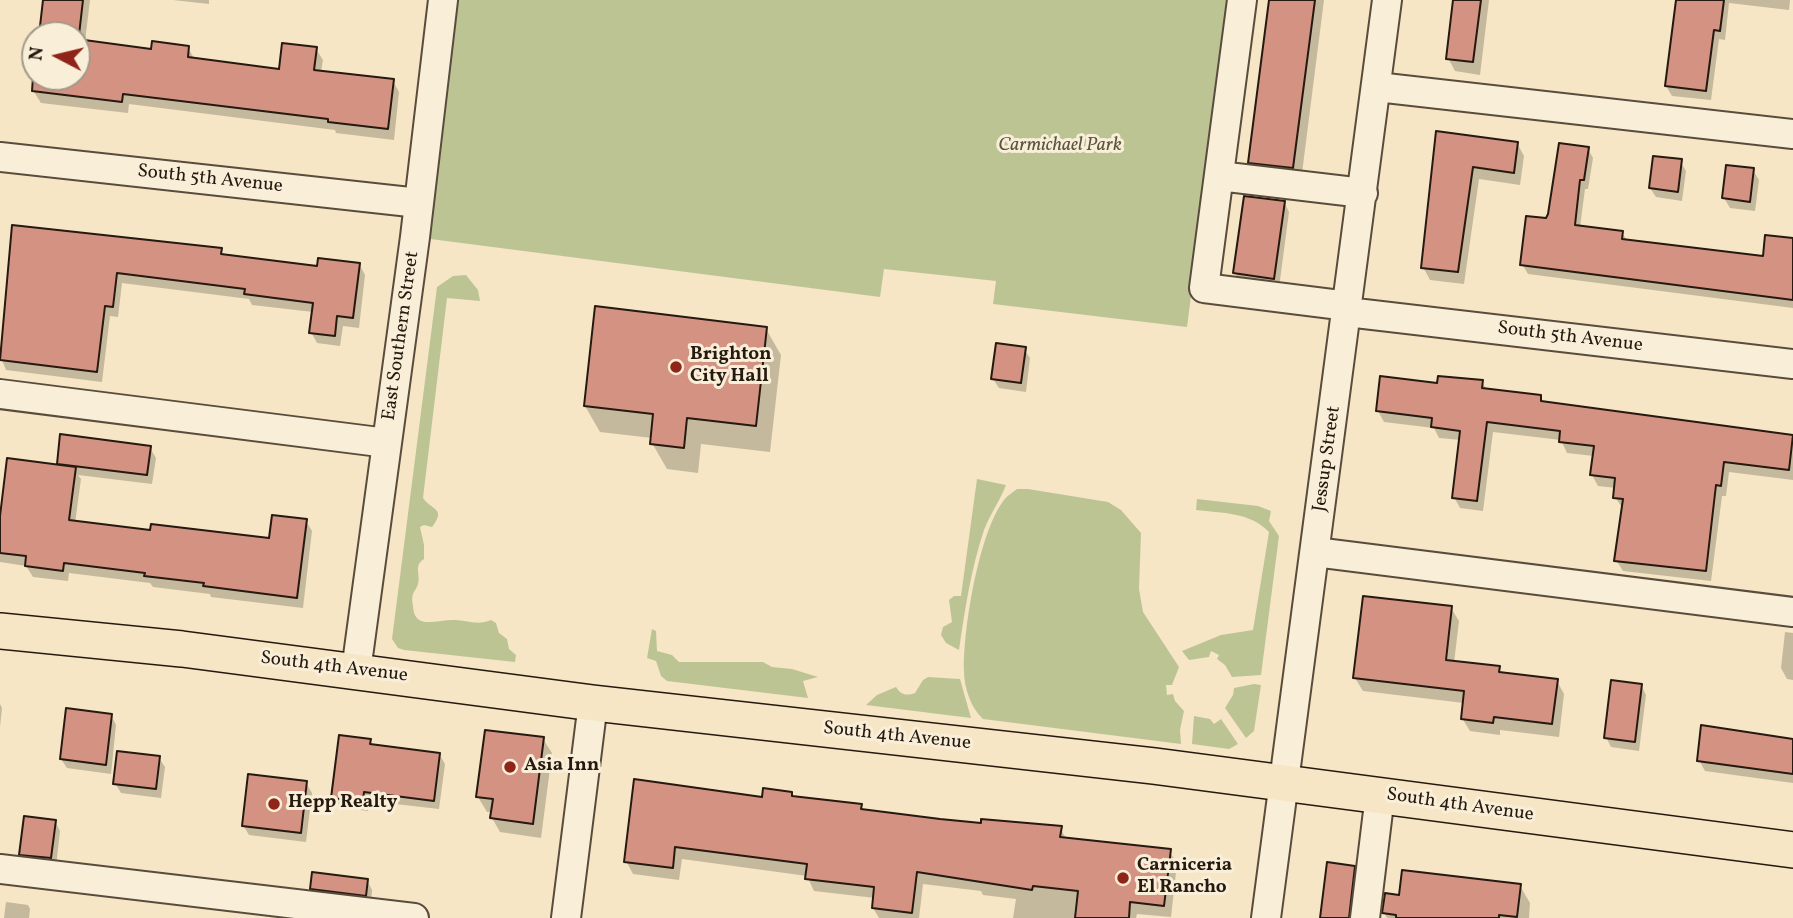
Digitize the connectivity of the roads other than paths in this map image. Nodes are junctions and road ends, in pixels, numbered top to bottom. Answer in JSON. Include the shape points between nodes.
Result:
{"nodes":[{"id":1,"x":443,"y":0,"type":"edge"},
{"id":2,"x":1242,"y":0,"type":"edge"},
{"id":3,"x":1387,"y":0,"type":"edge"},
{"id":4,"x":1377,"y":87,"type":"junction"},
{"id":5,"x":1793,"y":134,"type":"edge"},
{"id":6,"x":0,"y":157,"type":"edge"},
{"id":7,"x":1219,"y":176,"type":"junction"},
{"id":8,"x":1363,"y":193,"type":"junction"},
{"id":9,"x":419,"y":203,"type":"junction"},
{"id":10,"x":1348,"y":309,"type":"junction"},
{"id":11,"x":1793,"y":363,"type":"edge"},
{"id":12,"x":0,"y":394,"type":"edge"},
{"id":13,"x":387,"y":443,"type":"junction"},
{"id":14,"x":1315,"y":552,"type":"junction"},
{"id":15,"x":1793,"y":612,"type":"edge"},
{"id":16,"x":0,"y":631,"type":"edge"},
{"id":17,"x":356,"y":671,"type":"junction"},
{"id":18,"x":593,"y":703,"type":"junction"},
{"id":19,"x":1284,"y":782,"type":"junction"},
{"id":20,"x":1380,"y":795,"type":"junction"},
{"id":21,"x":1793,"y":850,"type":"edge"},
{"id":22,"x":0,"y":869,"type":"edge"},
{"id":23,"x":414,"y":918,"type":"edge"},
{"id":24,"x":566,"y":918,"type":"edge"},
{"id":25,"x":1266,"y":918,"type":"edge"},
{"id":26,"x":1366,"y":918,"type":"edge"}],
"edges":[{"from":1,"to":9,"type":"street","name":"East Southern Street"},
{"from":2,"to":7,"type":"street"},
{"from":3,"to":4,"type":"street","name":"Jessup Street"},
{"from":4,"to":5,"type":"street"},
{"from":4,"to":8,"type":"street","name":"Jessup Street"},
{"from":6,"to":9,"type":"street","name":"South 5th Avenue"},
{"from":7,"to":8,"type":"street"},
{"from":7,"to":10,"type":"street","name":"South 5th Avenue","via":[[1204,288]]},
{"from":8,"to":10,"type":"street","name":"Jessup Street"},
{"from":9,"to":13,"type":"street","name":"East Southern Street"},
{"from":10,"to":11,"type":"street","name":"South 5th Avenue"},
{"from":10,"to":14,"type":"street","name":"Jessup Street"},
{"from":12,"to":13,"type":"street"},
{"from":13,"to":17,"type":"street","name":"East Southern Street"},
{"from":14,"to":15,"type":"street"},
{"from":14,"to":19,"type":"street","name":"Jessup Street"},
{"from":16,"to":17,"type":"main road","name":"South 4th Avenue"},
{"from":17,"to":18,"type":"main road","name":"South 4th Avenue"},
{"from":18,"to":19,"type":"main road","name":"South 4th Avenue"},
{"from":18,"to":24,"type":"street"},
{"from":19,"to":20,"type":"main road","name":"South 4th Avenue"},
{"from":19,"to":25,"type":"street","name":"Jessup Street"},
{"from":20,"to":21,"type":"main road","name":"South 4th Avenue"},
{"from":20,"to":26,"type":"street"},
{"from":22,"to":23,"type":"street"}]}
